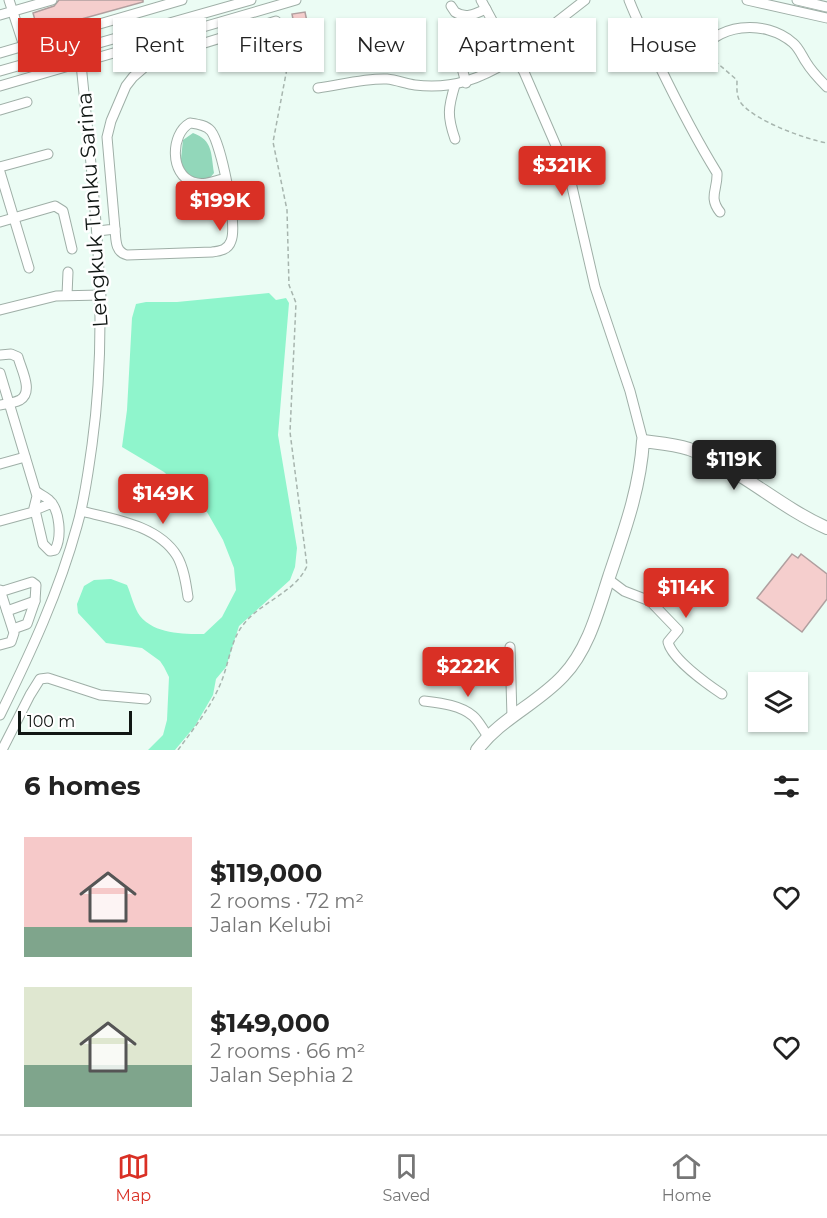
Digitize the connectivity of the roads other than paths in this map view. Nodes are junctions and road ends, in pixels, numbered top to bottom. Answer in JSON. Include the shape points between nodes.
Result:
{"nodes":[{"id":1,"x":9,"y":0,"type":"edge"},
{"id":2,"x":52,"y":0,"type":"edge"},
{"id":3,"x":182,"y":0,"type":"edge"},
{"id":4,"x":251,"y":0,"type":"edge"},
{"id":5,"x":296,"y":0,"type":"edge"},
{"id":6,"x":481,"y":0,"type":"edge"},
{"id":7,"x":585,"y":0,"type":"edge"},
{"id":8,"x":629,"y":0,"type":"edge"},
{"id":9,"x":747,"y":0,"type":"edge"},
{"id":10,"x":797,"y":0,"type":"edge"},
{"id":11,"x":168,"y":2,"type":"edge"},
{"id":12,"x":261,"y":5,"type":"edge"},
{"id":13,"x":451,"y":6,"type":"dead end"},
{"id":14,"x":827,"y":7,"type":"edge"},
{"id":15,"x":486,"y":9,"type":"junction"},
{"id":16,"x":13,"y":11,"type":"junction"},
{"id":17,"x":0,"y":15,"type":"edge"},
{"id":18,"x":491,"y":18,"type":"edge"},
{"id":19,"x":562,"y":18,"type":"edge"},
{"id":20,"x":827,"y":18,"type":"edge"},
{"id":21,"x":101,"y":22,"type":"edge"},
{"id":22,"x":18,"y":27,"type":"edge"},
{"id":23,"x":718,"y":36,"type":"edge"},
{"id":24,"x":218,"y":39,"type":"edge"},
{"id":25,"x":101,"y":43,"type":"edge"},
{"id":26,"x":18,"y":48,"type":"edge"},
{"id":27,"x":0,"y":53,"type":"edge"},
{"id":28,"x":101,"y":57,"type":"edge"},
{"id":29,"x":18,"y":66,"type":"edge"},
{"id":30,"x":0,"y":71,"type":"edge"},
{"id":31,"x":52,"y":72,"type":"edge"},
{"id":32,"x":82,"y":72,"type":"edge"},
{"id":33,"x":463,"y":72,"type":"edge"},
{"id":34,"x":489,"y":72,"type":"edge"},
{"id":35,"x":524,"y":72,"type":"edge"},
{"id":36,"x":466,"y":83,"type":"junction"},
{"id":37,"x":455,"y":85,"type":"junction"},
{"id":38,"x":0,"y":86,"type":"edge"},
{"id":39,"x":827,"y":87,"type":"edge"},
{"id":40,"x":318,"y":88,"type":"dead end"},
{"id":41,"x":27,"y":102,"type":"dead end"},
{"id":42,"x":0,"y":110,"type":"edge"},
{"id":43,"x":455,"y":139,"type":"dead end"},
{"id":44,"x":48,"y":154,"type":"dead end"},
{"id":45,"x":0,"y":170,"type":"edge"},
{"id":46,"x":226,"y":178,"type":"junction"},
{"id":47,"x":720,"y":212,"type":"dead end"},
{"id":48,"x":13,"y":218,"type":"junction"},
{"id":49,"x":0,"y":222,"type":"edge"},
{"id":50,"x":114,"y":229,"type":"junction"},
{"id":51,"x":98,"y":231,"type":"junction"},
{"id":52,"x":72,"y":249,"type":"dead end"},
{"id":53,"x":28,"y":268,"type":"dead end"},
{"id":54,"x":68,"y":272,"type":"dead end"},
{"id":55,"x":67,"y":295,"type":"junction"},
{"id":56,"x":101,"y":295,"type":"junction"},
{"id":57,"x":0,"y":310,"type":"edge"},
{"id":58,"x":0,"y":355,"type":"edge"},
{"id":59,"x":0,"y":373,"type":"edge"},
{"id":60,"x":5,"y":404,"type":"edge"},
{"id":61,"x":643,"y":441,"type":"junction"},
{"id":62,"x":25,"y":457,"type":"junction"},
{"id":63,"x":0,"y":464,"type":"edge"},
{"id":64,"x":37,"y":492,"type":"junction"},
{"id":65,"x":52,"y":503,"type":"junction"},
{"id":66,"x":34,"y":510,"type":"junction"},
{"id":67,"x":81,"y":511,"type":"junction"},
{"id":68,"x":0,"y":521,"type":"edge"},
{"id":69,"x":827,"y":528,"type":"edge"},
{"id":70,"x":608,"y":579,"type":"junction"},
{"id":71,"x":0,"y":591,"type":"edge"},
{"id":72,"x":188,"y":597,"type":"dead end"},
{"id":73,"x":35,"y":602,"type":"junction"},
{"id":74,"x":7,"y":611,"type":"junction"},
{"id":75,"x":13,"y":629,"type":"junction"},
{"id":76,"x":0,"y":645,"type":"edge"},
{"id":77,"x":510,"y":647,"type":"dead end"},
{"id":78,"x":722,"y":694,"type":"dead end"},
{"id":79,"x":146,"y":699,"type":"dead end"},
{"id":80,"x":424,"y":701,"type":"dead end"},
{"id":81,"x":0,"y":715,"type":"edge"},
{"id":82,"x":512,"y":717,"type":"junction"},
{"id":83,"x":488,"y":736,"type":"junction"},
{"id":84,"x":2,"y":750,"type":"edge"},
{"id":85,"x":477,"y":750,"type":"edge"}],
"edges":[{"from":1,"to":16,"type":"street"},
{"from":2,"to":16,"type":"street"},
{"from":3,"to":11,"type":"street"},
{"from":4,"to":25,"type":"street"},
{"from":5,"to":12,"type":"street"},
{"from":6,"to":15,"type":"street"},
{"from":7,"to":19,"type":"street"},
{"from":8,"to":47,"type":"street","via":[[670,89],[717,173],[714,197]]},
{"from":9,"to":20,"type":"street"},
{"from":10,"to":14,"type":"street"},
{"from":11,"to":21,"type":"street"},
{"from":12,"to":28,"type":"street"},
{"from":13,"to":15,"type":"street","via":[[462,16]]},
{"from":15,"to":18,"type":"street"},
{"from":16,"to":17,"type":"street"},
{"from":16,"to":22,"type":"street"},
{"from":23,"to":39,"type":"street","via":[[735,28],[750,27],[782,35],[794,44]]},
{"from":24,"to":50,"type":"street","via":[[148,64],[126,86],[107,137]]},
{"from":26,"to":27,"type":"street"},
{"from":29,"to":30,"type":"street"},
{"from":31,"to":38,"type":"street"},
{"from":32,"to":51,"type":"street","name":"Lengkuk Tunku Sarina"},
{"from":33,"to":36,"type":"street"},
{"from":34,"to":36,"type":"street"},
{"from":35,"to":61,"type":"street","via":[[570,178],[595,287]]},
{"from":36,"to":37,"type":"street"},
{"from":37,"to":40,"type":"street","via":[[414,85],[388,79]]},
{"from":37,"to":43,"type":"street","via":[[448,111]]},
{"from":41,"to":42,"type":"street"},
{"from":44,"to":45,"type":"street"},
{"from":45,"to":48,"type":"street"},
{"from":46,"to":46,"type":"street","via":[[200,184],[181,175],[176,146],[186,125],[193,123],[210,130]]},
{"from":46,"to":50,"type":"street","via":[[233,233],[224,250],[127,255],[118,249]]},
{"from":48,"to":49,"type":"street"},
{"from":48,"to":52,"type":"street","via":[[59,208]]},
{"from":48,"to":53,"type":"street"},
{"from":50,"to":51,"type":"street"},
{"from":51,"to":56,"type":"street","name":"Lengkuk Tunku Sarina"},
{"from":54,"to":55,"type":"street"},
{"from":55,"to":56,"type":"street"},
{"from":55,"to":57,"type":"street"},
{"from":56,"to":67,"type":"street","name":"Lengkuk Tunku Sarina","via":[[98,389]]},
{"from":58,"to":60,"type":"street","via":[[18,357],[27,390],[20,400]]},
{"from":59,"to":60,"type":"street"},
{"from":60,"to":62,"type":"street"},
{"from":61,"to":69,"type":"main road","via":[[696,452]]},
{"from":61,"to":70,"type":"main road","via":[[638,487]]},
{"from":62,"to":63,"type":"street"},
{"from":62,"to":64,"type":"street"},
{"from":64,"to":65,"type":"street"},
{"from":64,"to":66,"type":"street"},
{"from":65,"to":66,"type":"street"},
{"from":65,"to":66,"type":"street","via":[[60,527],[53,551],[43,544]]},
{"from":66,"to":68,"type":"street"},
{"from":67,"to":72,"type":"street","via":[[138,527],[168,546],[180,562]]},
{"from":67,"to":81,"type":"street","name":"Lengkuk Tunku Sarina","via":[[46,617]]},
{"from":70,"to":78,"type":"street","via":[[654,605],[678,630],[668,642],[670,650]]},
{"from":70,"to":82,"type":"main road","via":[[595,620],[566,674]]},
{"from":71,"to":73,"type":"street","via":[[34,582]]},
{"from":71,"to":74,"type":"street"},
{"from":73,"to":74,"type":"street"},
{"from":73,"to":75,"type":"street","via":[[26,626]]},
{"from":74,"to":75,"type":"street"},
{"from":75,"to":76,"type":"street","via":[[11,642]]},
{"from":77,"to":82,"type":"street"},
{"from":79,"to":84,"type":"street","via":[[100,695],[48,678],[37,681]]},
{"from":80,"to":83,"type":"street","via":[[465,711],[474,716]]},
{"from":82,"to":83,"type":"main road"},
{"from":83,"to":85,"type":"main road"}]}
